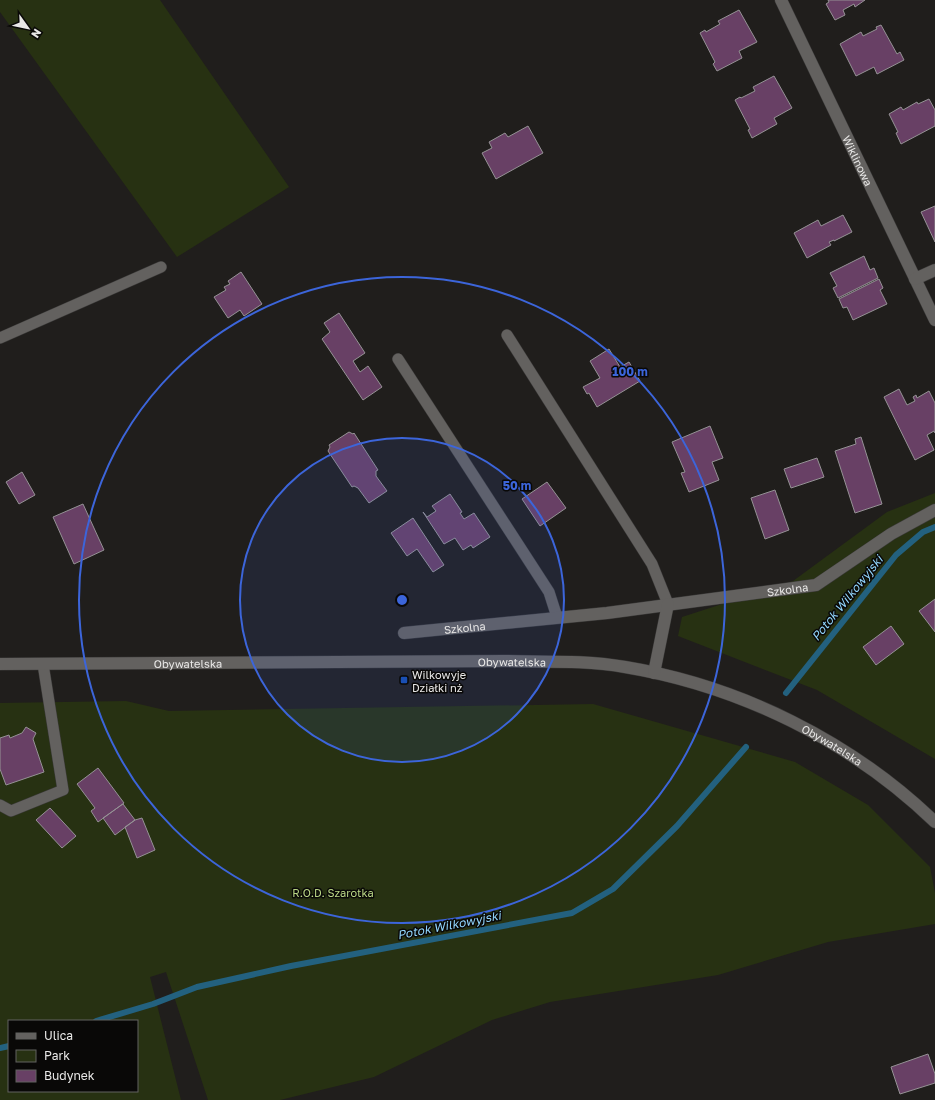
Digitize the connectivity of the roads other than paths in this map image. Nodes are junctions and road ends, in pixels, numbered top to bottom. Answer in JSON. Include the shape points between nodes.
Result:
{"nodes":[{"id":1,"x":781,"y":0,"type":"edge"},
{"id":2,"x":161,"y":267,"type":"dead end"},
{"id":3,"x":935,"y":270,"type":"edge"},
{"id":4,"x":915,"y":279,"type":"junction"},
{"id":5,"x":935,"y":320,"type":"edge"},
{"id":6,"x":507,"y":335,"type":"dead end"},
{"id":7,"x":0,"y":338,"type":"edge"},
{"id":8,"x":398,"y":359,"type":"dead end"},
{"id":9,"x":935,"y":510,"type":"edge"},
{"id":10,"x":668,"y":604,"type":"junction"},
{"id":11,"x":557,"y":617,"type":"junction"},
{"id":12,"x":404,"y":633,"type":"dead end"},
{"id":13,"x":0,"y":664,"type":"edge"},
{"id":14,"x":43,"y":664,"type":"junction"},
{"id":15,"x":654,"y":673,"type":"junction"},
{"id":16,"x":0,"y":805,"type":"edge"},
{"id":17,"x":935,"y":822,"type":"edge"}],
"edges":[{"from":1,"to":4,"type":"street","name":"Wiklinowa"},
{"from":2,"to":7,"type":"lane"},
{"from":3,"to":4,"type":"street"},
{"from":4,"to":5,"type":"street","name":"Wiklinowa"},
{"from":6,"to":10,"type":"lane","via":[[652,564]]},
{"from":8,"to":11,"type":"lane","via":[[549,592]]},
{"from":9,"to":10,"type":"street","name":"Szkolna","via":[[891,534],[816,585]]},
{"from":10,"to":11,"type":"street","name":"Szkolna"},
{"from":10,"to":15,"type":"street"},
{"from":11,"to":12,"type":"street","name":"Szkolna"},
{"from":13,"to":14,"type":"street","name":"Obywatelska"},
{"from":14,"to":15,"type":"street","name":"Obywatelska","via":[[582,662]]},
{"from":14,"to":16,"type":"lane","via":[[63,790],[11,811]]},
{"from":15,"to":17,"type":"street","name":"Obywatelska","via":[[726,693],[796,723],[843,749],[920,807]]}]}
